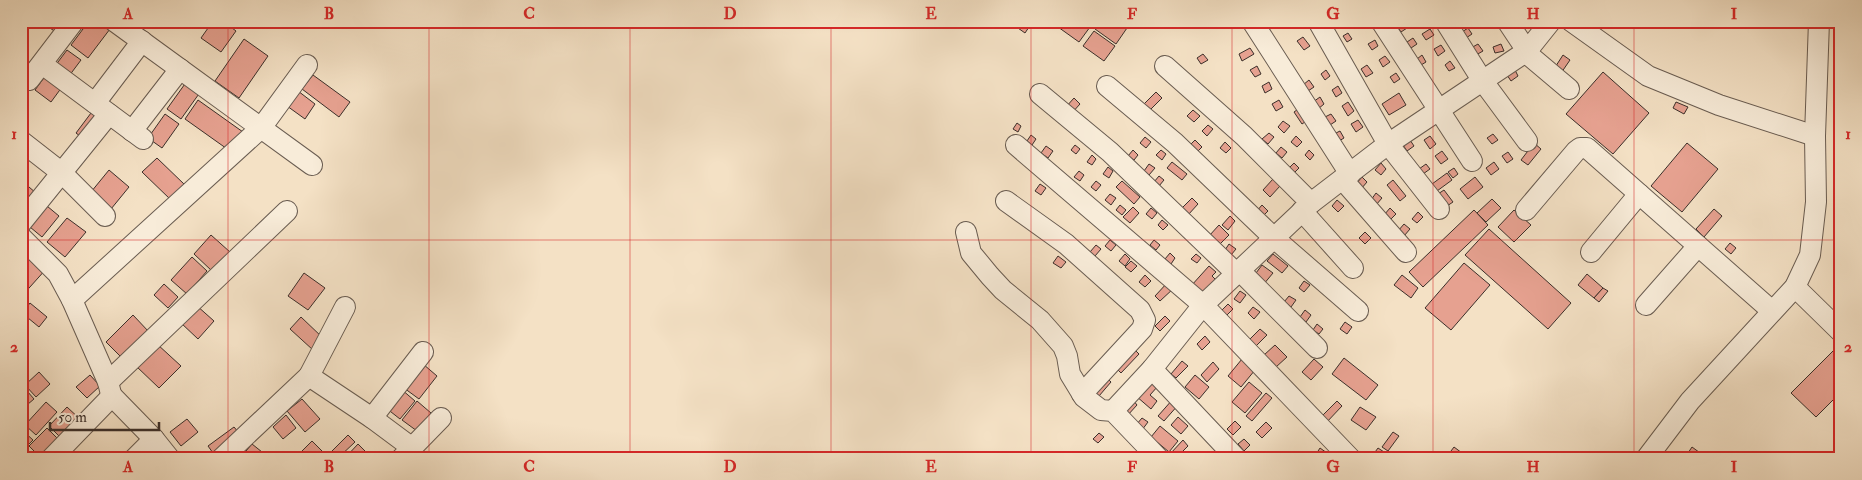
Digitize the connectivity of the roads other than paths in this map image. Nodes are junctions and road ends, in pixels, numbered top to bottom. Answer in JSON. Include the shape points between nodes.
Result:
{"nodes":[{"id":1,"x":74,"y":21,"type":"edge"},
{"id":2,"x":114,"y":21,"type":"edge"},
{"id":3,"x":1252,"y":21,"type":"edge"},
{"id":4,"x":1318,"y":21,"type":"edge"},
{"id":5,"x":1381,"y":21,"type":"edge"},
{"id":6,"x":1445,"y":21,"type":"edge"},
{"id":7,"x":1507,"y":21,"type":"edge"},
{"id":8,"x":1550,"y":21,"type":"edge"},
{"id":9,"x":1571,"y":21,"type":"edge"},
{"id":10,"x":1819,"y":21,"type":"edge"},
{"id":11,"x":142,"y":41,"type":"junction"},
{"id":12,"x":1526,"y":51,"type":"junction"},
{"id":13,"x":42,"y":64,"type":"junction"},
{"id":14,"x":307,"y":65,"type":"dead end"},
{"id":15,"x":1165,"y":66,"type":"dead end"},
{"id":16,"x":180,"y":69,"type":"junction"},
{"id":17,"x":29,"y":80,"type":"dead end"},
{"id":18,"x":1482,"y":80,"type":"junction"},
{"id":19,"x":1107,"y":86,"type":"dead end"},
{"id":20,"x":1569,"y":89,"type":"dead end"},
{"id":21,"x":1040,"y":94,"type":"dead end"},
{"id":22,"x":102,"y":109,"type":"junction"},
{"id":23,"x":1438,"y":109,"type":"junction"},
{"id":24,"x":261,"y":128,"type":"junction"},
{"id":25,"x":1815,"y":136,"type":"junction"},
{"id":26,"x":21,"y":141,"type":"edge"},
{"id":27,"x":1527,"y":141,"type":"dead end"},
{"id":28,"x":1388,"y":144,"type":"junction"},
{"id":29,"x":1016,"y":145,"type":"dead end"},
{"id":30,"x":1472,"y":161,"type":"dead end"},
{"id":31,"x":312,"y":164,"type":"dead end"},
{"id":32,"x":62,"y":173,"type":"junction"},
{"id":33,"x":1346,"y":177,"type":"junction"},
{"id":34,"x":1639,"y":194,"type":"junction"},
{"id":35,"x":1006,"y":201,"type":"dead end"},
{"id":36,"x":1306,"y":207,"type":"junction"},
{"id":37,"x":1439,"y":209,"type":"dead end"},
{"id":38,"x":1526,"y":210,"type":"dead end"},
{"id":39,"x":288,"y":211,"type":"dead end"},
{"id":40,"x":105,"y":216,"type":"dead end"},
{"id":41,"x":21,"y":223,"type":"edge"},
{"id":42,"x":966,"y":232,"type":"dead end"},
{"id":43,"x":21,"y":236,"type":"edge"},
{"id":44,"x":1274,"y":238,"type":"junction"},
{"id":45,"x":1698,"y":246,"type":"junction"},
{"id":46,"x":1406,"y":252,"type":"dead end"},
{"id":47,"x":1591,"y":252,"type":"dead end"},
{"id":48,"x":1354,"y":268,"type":"dead end"},
{"id":49,"x":1238,"y":272,"type":"junction"},
{"id":50,"x":1795,"y":287,"type":"junction"},
{"id":51,"x":72,"y":300,"type":"junction"},
{"id":52,"x":1204,"y":304,"type":"junction"},
{"id":53,"x":1646,"y":305,"type":"dead end"},
{"id":54,"x":345,"y":307,"type":"dead end"},
{"id":55,"x":1358,"y":311,"type":"dead end"},
{"id":56,"x":1772,"y":311,"type":"junction"},
{"id":57,"x":1841,"y":332,"type":"edge"},
{"id":58,"x":1317,"y":348,"type":"dead end"},
{"id":59,"x":423,"y":352,"type":"dead end"},
{"id":60,"x":1152,"y":369,"type":"junction"},
{"id":61,"x":309,"y":376,"type":"junction"},
{"id":62,"x":110,"y":389,"type":"junction"},
{"id":63,"x":1082,"y":394,"type":"junction"},
{"id":64,"x":1113,"y":412,"type":"junction"},
{"id":65,"x":372,"y":418,"type":"junction"},
{"id":66,"x":441,"y":418,"type":"dead end"},
{"id":67,"x":154,"y":439,"type":"junction"},
{"id":68,"x":406,"y":453,"type":"edge"},
{"id":69,"x":51,"y":459,"type":"edge"},
{"id":70,"x":134,"y":459,"type":"edge"},
{"id":71,"x":170,"y":459,"type":"edge"},
{"id":72,"x":220,"y":459,"type":"edge"},
{"id":73,"x":1159,"y":459,"type":"edge"},
{"id":74,"x":1237,"y":459,"type":"edge"},
{"id":75,"x":1351,"y":459,"type":"edge"},
{"id":76,"x":1646,"y":459,"type":"edge"}],
"edges":[{"from":1,"to":13,"type":"street"},
{"from":2,"to":11,"type":"street"},
{"from":3,"to":33,"type":"street"},
{"from":4,"to":28,"type":"street"},
{"from":5,"to":23,"type":"street"},
{"from":6,"to":18,"type":"street"},
{"from":7,"to":12,"type":"street"},
{"from":8,"to":12,"type":"street"},
{"from":9,"to":25,"type":"street","via":[[1648,76],[1719,106]]},
{"from":10,"to":25,"type":"street"},
{"from":11,"to":16,"type":"street"},
{"from":11,"to":22,"type":"street"},
{"from":12,"to":18,"type":"street"},
{"from":12,"to":20,"type":"street"},
{"from":13,"to":17,"type":"street"},
{"from":13,"to":22,"type":"street"},
{"from":14,"to":24,"type":"street"},
{"from":15,"to":36,"type":"street","via":[[1244,136]]},
{"from":16,"to":22,"type":"street","via":[[138,135]]},
{"from":16,"to":24,"type":"street"},
{"from":18,"to":23,"type":"street"},
{"from":18,"to":27,"type":"street"},
{"from":19,"to":44,"type":"street","via":[[1175,143]]},
{"from":21,"to":49,"type":"street","via":[[1110,152]]},
{"from":22,"to":32,"type":"street"},
{"from":23,"to":28,"type":"street"},
{"from":23,"to":30,"type":"street"},
{"from":24,"to":31,"type":"street"},
{"from":24,"to":51,"type":"street"},
{"from":25,"to":50,"type":"street","via":[[1816,202],[1810,255]]},
{"from":26,"to":32,"type":"street"},
{"from":28,"to":33,"type":"street"},
{"from":28,"to":37,"type":"street"},
{"from":29,"to":52,"type":"street"},
{"from":32,"to":40,"type":"street"},
{"from":32,"to":41,"type":"street"},
{"from":33,"to":36,"type":"street"},
{"from":33,"to":46,"type":"street"},
{"from":34,"to":38,"type":"street","via":[[1587,148],[1580,148]]},
{"from":34,"to":45,"type":"street"},
{"from":34,"to":47,"type":"street"},
{"from":35,"to":63,"type":"street","via":[[1066,244],[1140,310],[1145,320],[1142,329]]},
{"from":36,"to":44,"type":"street"},
{"from":36,"to":48,"type":"street"},
{"from":39,"to":62,"type":"street"},
{"from":42,"to":63,"type":"street","via":[[971,253],[990,276],[1040,320],[1063,346],[1070,374]]},
{"from":43,"to":51,"type":"street","via":[[58,274]]},
{"from":44,"to":49,"type":"street"},
{"from":44,"to":55,"type":"street"},
{"from":45,"to":53,"type":"street"},
{"from":45,"to":56,"type":"street"},
{"from":49,"to":52,"type":"street"},
{"from":49,"to":58,"type":"street"},
{"from":50,"to":56,"type":"street"},
{"from":50,"to":57,"type":"street"},
{"from":51,"to":62,"type":"street"},
{"from":52,"to":60,"type":"street"},
{"from":52,"to":75,"type":"street"},
{"from":54,"to":61,"type":"street"},
{"from":56,"to":76,"type":"street","via":[[1690,401]]},
{"from":59,"to":65,"type":"street"},
{"from":60,"to":64,"type":"street"},
{"from":60,"to":74,"type":"street"},
{"from":61,"to":65,"type":"street"},
{"from":61,"to":72,"type":"street"},
{"from":62,"to":67,"type":"street"},
{"from":62,"to":69,"type":"street"},
{"from":63,"to":64,"type":"street","via":[[1102,410]]},
{"from":64,"to":73,"type":"street"},
{"from":65,"to":68,"type":"street"},
{"from":66,"to":68,"type":"street"},
{"from":67,"to":70,"type":"street"},
{"from":67,"to":71,"type":"street"}]}
